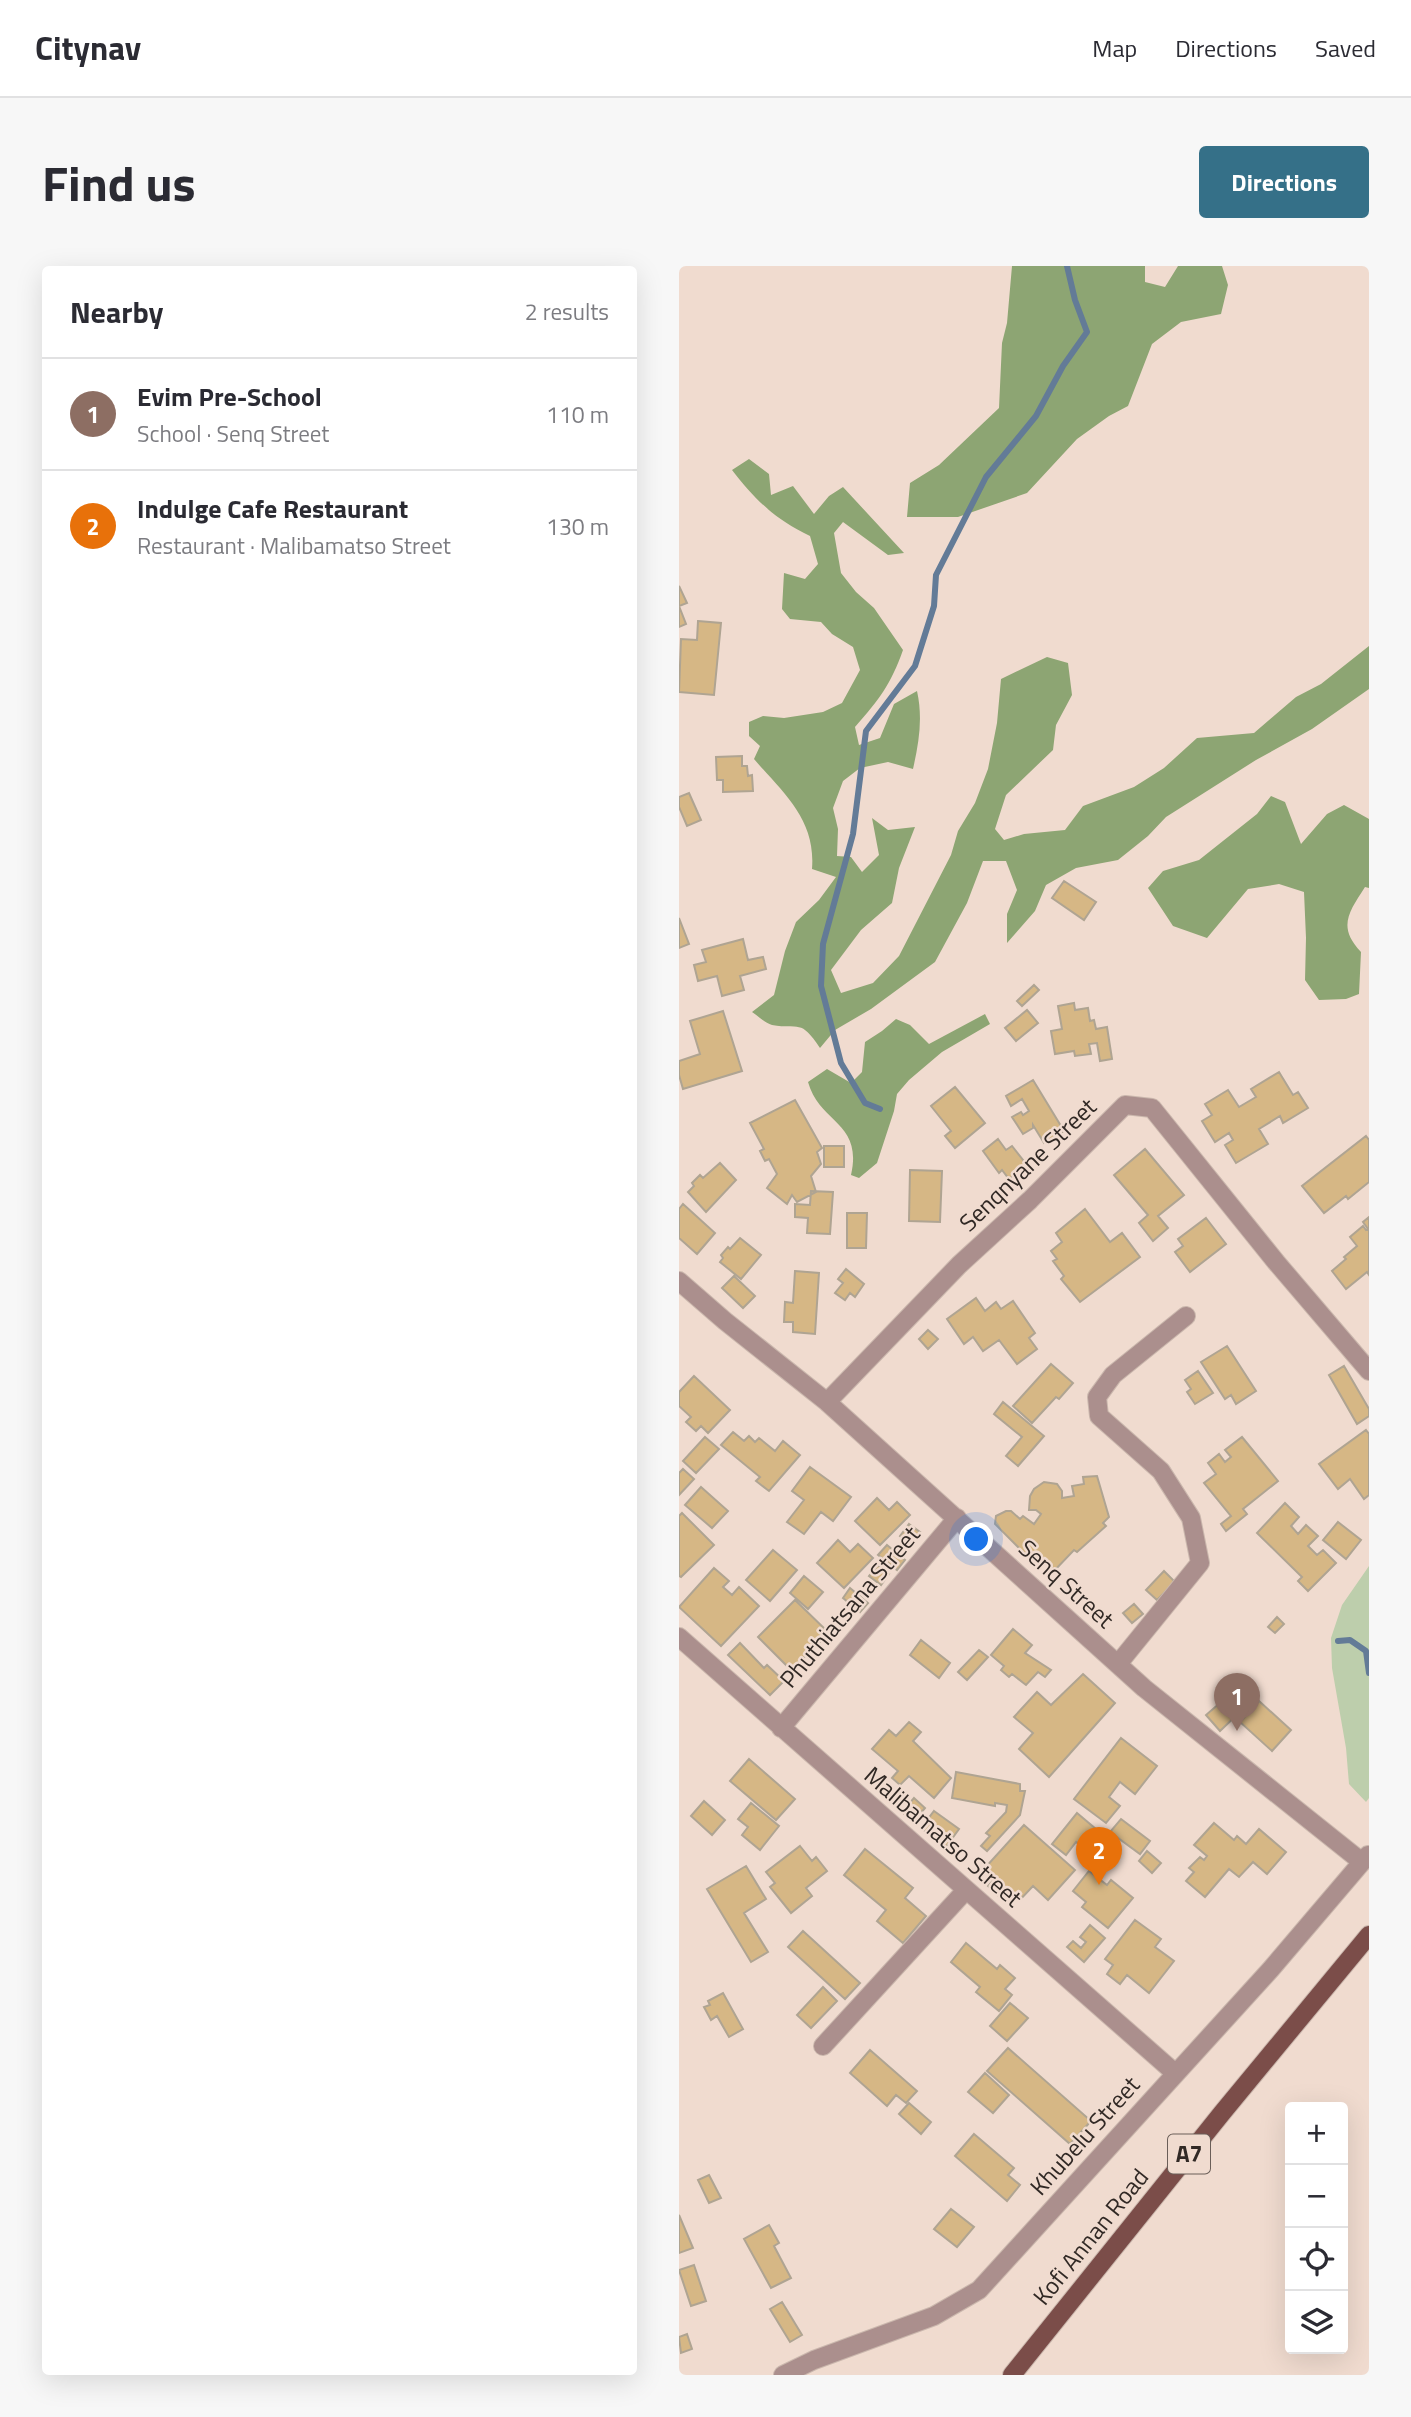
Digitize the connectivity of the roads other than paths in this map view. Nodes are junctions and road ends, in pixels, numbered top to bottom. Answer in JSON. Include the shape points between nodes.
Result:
{"nodes":[{"id":1,"x":679,"y":1281,"type":"edge"},
{"id":2,"x":1186,"y":1316,"type":"dead end"},
{"id":3,"x":1369,"y":1371,"type":"edge"},
{"id":4,"x":827,"y":1402,"type":"junction"},
{"id":5,"x":957,"y":1518,"type":"junction"},
{"id":6,"x":679,"y":1637,"type":"edge"},
{"id":7,"x":1118,"y":1664,"type":"junction"},
{"id":8,"x":781,"y":1728,"type":"junction"},
{"id":9,"x":1366,"y":1857,"type":"edge"},
{"id":10,"x":966,"y":1890,"type":"junction"},
{"id":11,"x":1369,"y":1935,"type":"edge"},
{"id":12,"x":823,"y":2046,"type":"dead end"},
{"id":13,"x":1175,"y":2073,"type":"junction"},
{"id":14,"x":783,"y":2375,"type":"edge"},
{"id":15,"x":1012,"y":2375,"type":"edge"}],
"edges":[{"from":1,"to":4,"type":"street","name":"Senq Street"},
{"from":2,"to":7,"type":"street","via":[[1114,1375],[1097,1397],[1099,1416],[1160,1471],[1191,1518],[1200,1563]]},
{"from":3,"to":4,"type":"street","name":"Senqnyane Street","via":[[1152,1108],[1125,1105],[959,1265]]},
{"from":4,"to":5,"type":"street","name":"Senq Street"},
{"from":5,"to":7,"type":"street","name":"Senq Street"},
{"from":5,"to":8,"type":"street","name":"Phuthiatsana Street"},
{"from":6,"to":8,"type":"street","name":"Malibamatso Street"},
{"from":7,"to":9,"type":"street","name":"Senq Street"},
{"from":8,"to":10,"type":"street","name":"Malibamatso Street"},
{"from":9,"to":13,"type":"street","name":"Khubelu Street"},
{"from":10,"to":12,"type":"street"},
{"from":10,"to":13,"type":"street","name":"Malibamatso Street"},
{"from":11,"to":15,"type":"main road","name":"Kofi Annan Road","number":"A7"},
{"from":13,"to":14,"type":"street","name":"Khubelu Street","via":[[979,2290],[934,2316]]}]}
